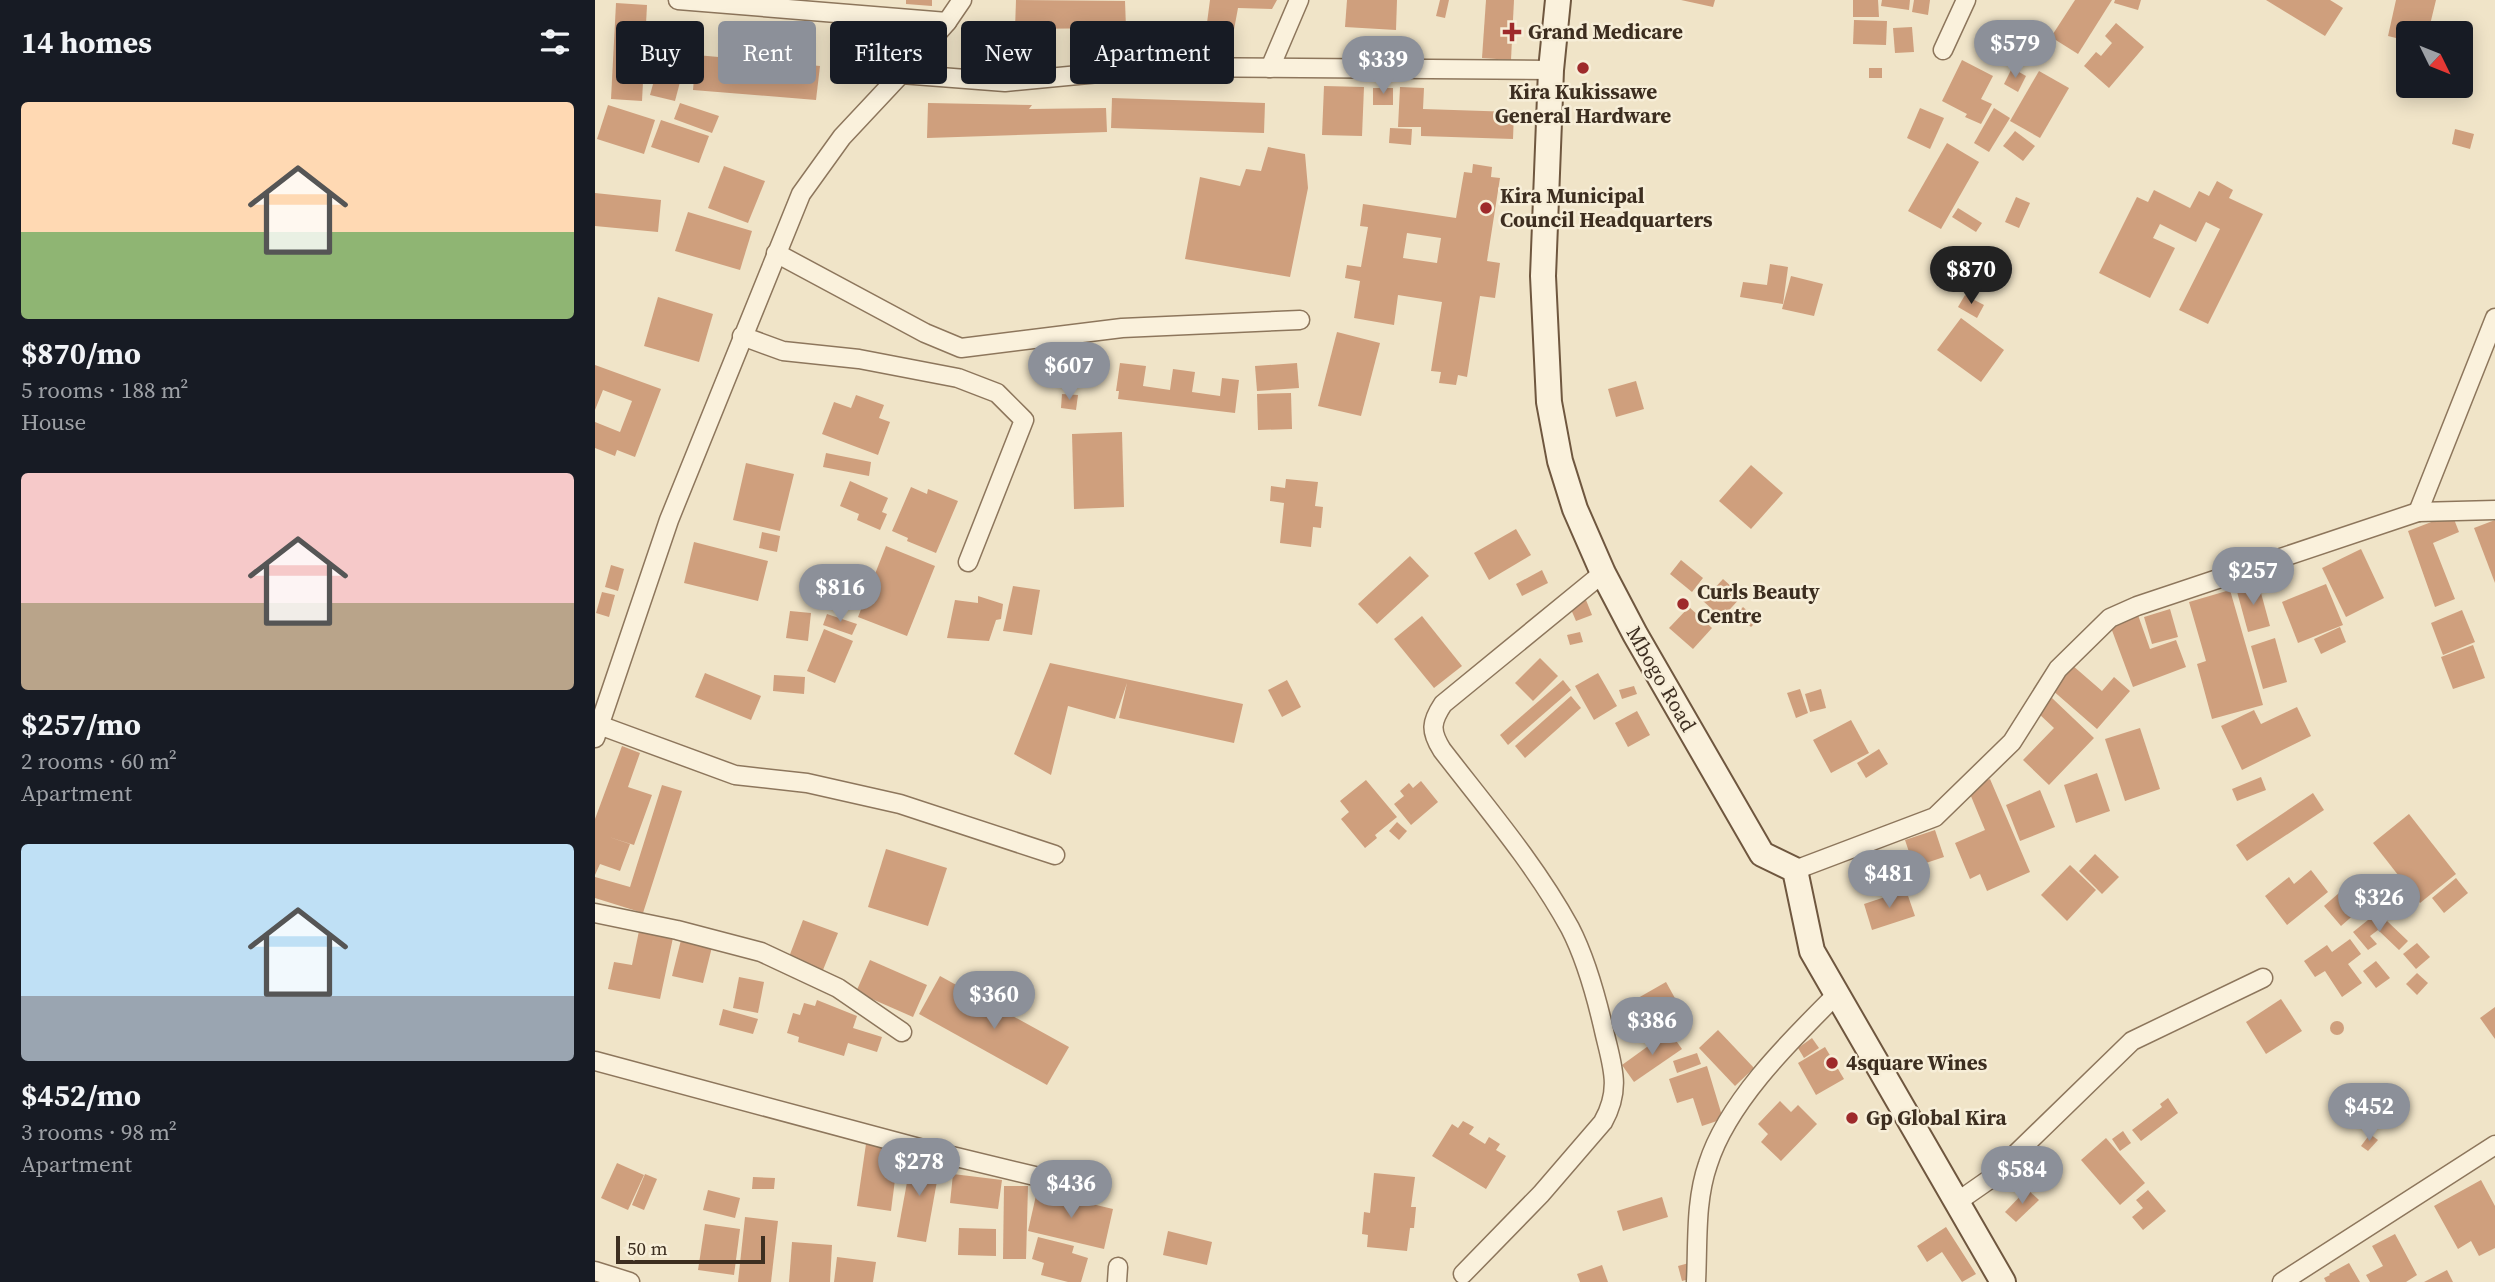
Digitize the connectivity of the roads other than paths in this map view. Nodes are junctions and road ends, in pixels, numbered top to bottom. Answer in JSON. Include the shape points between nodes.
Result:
{"nodes":[{"id":1,"x":678,"y":0,"type":"edge"},
{"id":2,"x":962,"y":0,"type":"edge"},
{"id":3,"x":1299,"y":0,"type":"edge"},
{"id":4,"x":1558,"y":0,"type":"edge"},
{"id":5,"x":1966,"y":0,"type":"edge"},
{"id":6,"x":935,"y":21,"type":"edge"},
{"id":7,"x":947,"y":22,"type":"edge"},
{"id":8,"x":1943,"y":50,"type":"dead end"},
{"id":9,"x":1270,"y":68,"type":"junction"},
{"id":10,"x":1551,"y":70,"type":"junction"},
{"id":11,"x":947,"y":78,"type":"edge"},
{"id":12,"x":892,"y":84,"type":"edge"},
{"id":13,"x":776,"y":253,"type":"junction"},
{"id":14,"x":2495,"y":318,"type":"edge"},
{"id":15,"x":1300,"y":320,"type":"dead end"},
{"id":16,"x":742,"y":336,"type":"junction"},
{"id":17,"x":2495,"y":510,"type":"edge"},
{"id":18,"x":2418,"y":512,"type":"junction"},
{"id":19,"x":968,"y":562,"type":"dead end"},
{"id":20,"x":1603,"y":573,"type":"junction"},
{"id":21,"x":597,"y":732,"type":"edge"},
{"id":22,"x":1055,"y":855,"type":"dead end"},
{"id":23,"x":1795,"y":870,"type":"junction"},
{"id":24,"x":595,"y":913,"type":"edge"},
{"id":25,"x":2263,"y":978,"type":"dead end"},
{"id":26,"x":1837,"y":994,"type":"junction"},
{"id":27,"x":902,"y":1032,"type":"dead end"},
{"id":28,"x":595,"y":1061,"type":"edge"},
{"id":29,"x":2495,"y":1144,"type":"edge"},
{"id":30,"x":1039,"y":1177,"type":"dead end"},
{"id":31,"x":1957,"y":1202,"type":"junction"},
{"id":32,"x":595,"y":1271,"type":"edge"},
{"id":33,"x":1463,"y":1275,"type":"dead end"},
{"id":34,"x":630,"y":1282,"type":"edge"},
{"id":35,"x":1696,"y":1282,"type":"edge"},
{"id":36,"x":2003,"y":1282,"type":"edge"},
{"id":37,"x":2281,"y":1282,"type":"edge"}],
"edges":[{"from":1,"to":6,"type":"street"},
{"from":2,"to":7,"type":"street"},
{"from":3,"to":9,"type":"street"},
{"from":4,"to":10,"type":"main road","name":"Mbogo Road"},
{"from":5,"to":8,"type":"street"},
{"from":9,"to":10,"type":"street"},
{"from":9,"to":11,"type":"street","via":[[1162,67],[1005,82]]},
{"from":10,"to":20,"type":"main road","name":"Mbogo Road","via":[[1543,276],[1549,402],[1574,509]]},
{"from":12,"to":13,"type":"street","via":[[842,137],[801,194]]},
{"from":13,"to":15,"type":"street","via":[[961,348],[1122,328]]},
{"from":13,"to":16,"type":"street"},
{"from":14,"to":18,"type":"street"},
{"from":16,"to":19,"type":"street","via":[[783,351],[859,359],[958,378],[997,393],[1024,420]]},
{"from":16,"to":21,"type":"street","via":[[669,520]]},
{"from":17,"to":18,"type":"street"},
{"from":18,"to":23,"type":"street","via":[[2110,618],[2058,669],[2012,743],[1935,817]]},
{"from":20,"to":23,"type":"main road","name":"Mbogo Road","via":[[1762,854]]},
{"from":20,"to":33,"type":"street","via":[[1443,704],[1431,729],[1570,929],[1599,1008],[1615,1081],[1604,1122]]},
{"from":21,"to":22,"type":"street","via":[[736,775],[807,783],[900,804]]},
{"from":23,"to":26,"type":"main road","via":[[1812,951]]},
{"from":24,"to":27,"type":"street","via":[[761,952],[838,988]]},
{"from":25,"to":31,"type":"street","via":[[2132,1041],[1990,1179]]},
{"from":26,"to":31,"type":"main road"},
{"from":26,"to":35,"type":"street","via":[[1788,1042],[1717,1141],[1701,1193]]},
{"from":28,"to":30,"type":"street"},
{"from":29,"to":37,"type":"street"},
{"from":31,"to":36,"type":"main road"},
{"from":32,"to":34,"type":"street"}]}
